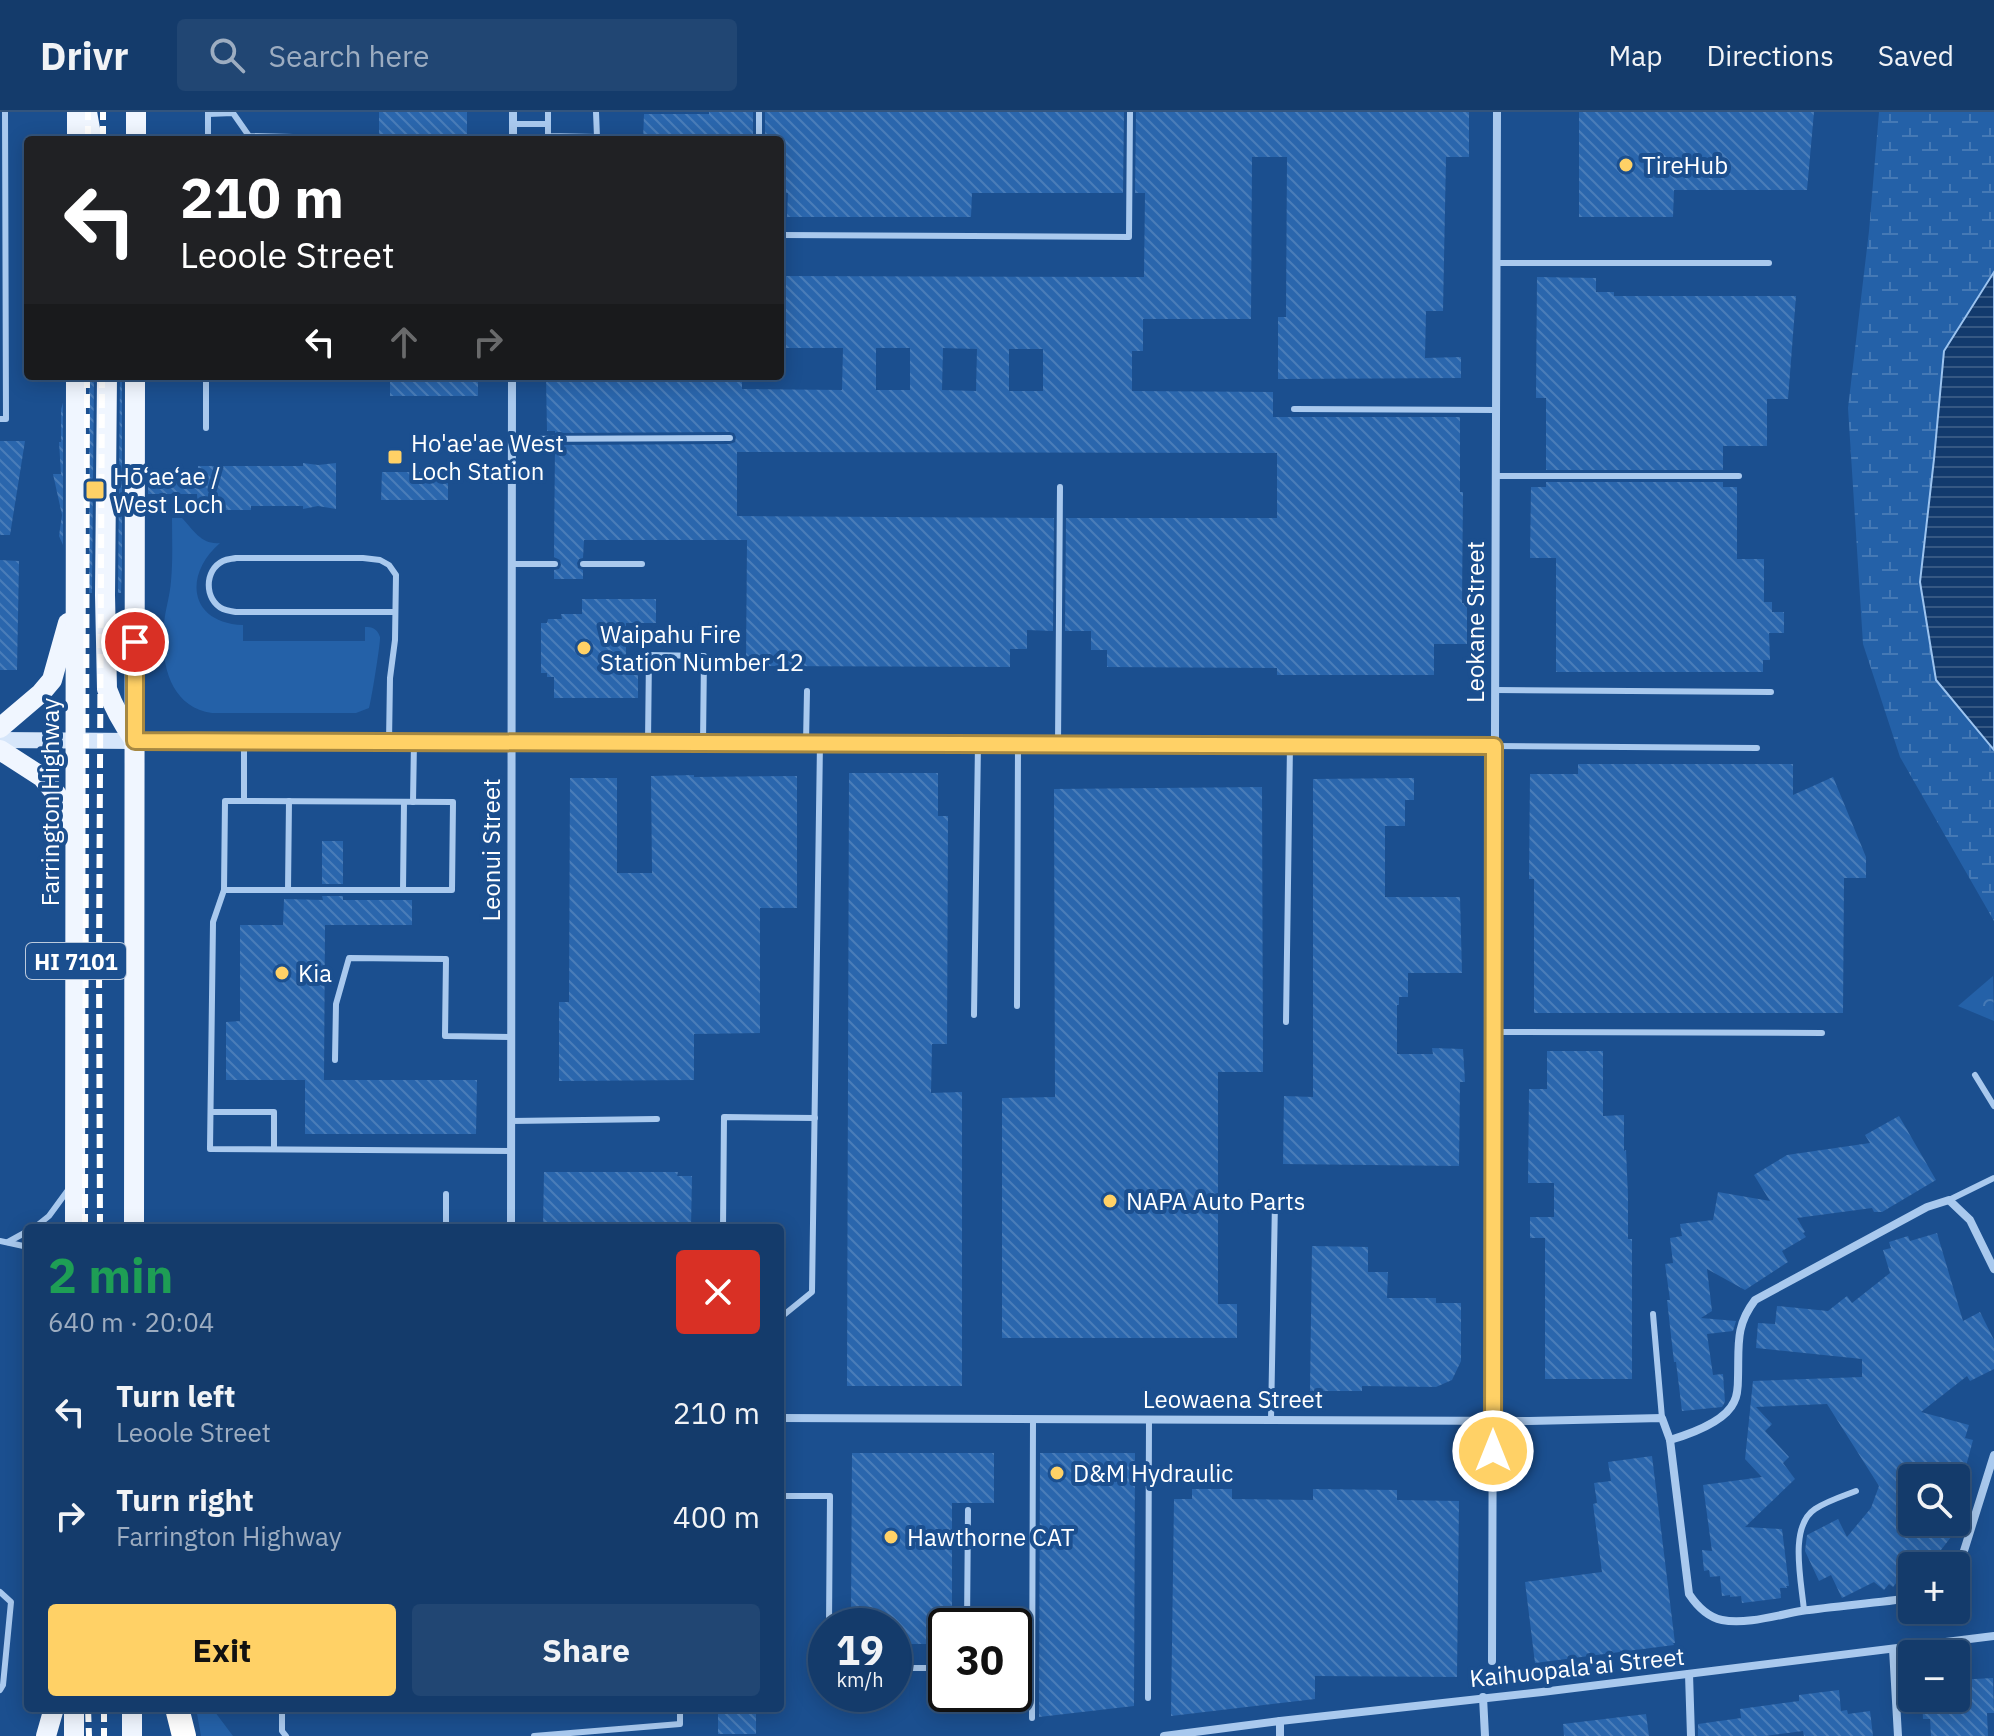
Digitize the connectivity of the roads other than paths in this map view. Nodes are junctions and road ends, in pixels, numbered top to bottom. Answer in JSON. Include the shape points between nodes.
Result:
{"nodes":[{"id":1,"x":5,"y":112,"type":"edge"},
{"id":2,"x":77,"y":112,"type":"edge"},
{"id":3,"x":87,"y":112,"type":"edge"},
{"id":4,"x":136,"y":112,"type":"edge"},
{"id":5,"x":513,"y":112,"type":"edge"},
{"id":6,"x":548,"y":112,"type":"edge"},
{"id":7,"x":596,"y":112,"type":"edge"},
{"id":8,"x":759,"y":112,"type":"edge"},
{"id":9,"x":1130,"y":112,"type":"edge"},
{"id":10,"x":1497,"y":112,"type":"edge"},
{"id":11,"x":208,"y":113,"type":"edge"},
{"id":12,"x":513,"y":124,"type":"junction"},
{"id":13,"x":548,"y":124,"type":"junction"},
{"id":14,"x":77,"y":136,"type":"edge"},
{"id":15,"x":91,"y":136,"type":"edge"},
{"id":16,"x":136,"y":136,"type":"edge"},
{"id":17,"x":208,"y":136,"type":"edge"},
{"id":18,"x":249,"y":136,"type":"edge"},
{"id":19,"x":513,"y":136,"type":"edge"},
{"id":20,"x":548,"y":136,"type":"edge"},
{"id":21,"x":597,"y":136,"type":"edge"},
{"id":22,"x":759,"y":136,"type":"edge"},
{"id":23,"x":784,"y":235,"type":"edge"},
{"id":24,"x":1497,"y":263,"type":"junction"},
{"id":25,"x":1769,"y":263,"type":"dead end"},
{"id":26,"x":76,"y":380,"type":"edge"},
{"id":27,"x":107,"y":380,"type":"edge"},
{"id":28,"x":135,"y":380,"type":"edge"},
{"id":29,"x":206,"y":380,"type":"edge"},
{"id":30,"x":512,"y":380,"type":"edge"},
{"id":31,"x":1294,"y":409,"type":"dead end"},
{"id":32,"x":1496,"y":410,"type":"junction"},
{"id":33,"x":0,"y":419,"type":"edge"},
{"id":34,"x":206,"y":428,"type":"dead end"},
{"id":35,"x":730,"y":438,"type":"dead end"},
{"id":36,"x":512,"y":439,"type":"junction"},
{"id":37,"x":1496,"y":476,"type":"junction"},
{"id":38,"x":1739,"y":476,"type":"dead end"},
{"id":39,"x":1060,"y":487,"type":"dead end"},
{"id":40,"x":511,"y":564,"type":"junction"},
{"id":41,"x":555,"y":564,"type":"dead end"},
{"id":42,"x":583,"y":564,"type":"dead end"},
{"id":43,"x":642,"y":564,"type":"dead end"},
{"id":44,"x":76,"y":596,"type":"junction"},
{"id":45,"x":395,"y":612,"type":"junction"},
{"id":46,"x":1495,"y":690,"type":"junction"},
{"id":47,"x":807,"y":691,"type":"dead end"},
{"id":48,"x":1771,"y":692,"type":"dead end"},
{"id":49,"x":0,"y":728,"type":"edge"},
{"id":50,"x":0,"y":740,"type":"edge"},
{"id":51,"x":75,"y":740,"type":"junction"},
{"id":52,"x":135,"y":741,"type":"junction"},
{"id":53,"x":244,"y":741,"type":"junction"},
{"id":54,"x":389,"y":742,"type":"junction"},
{"id":55,"x":414,"y":742,"type":"junction"},
{"id":56,"x":510,"y":742,"type":"junction"},
{"id":57,"x":648,"y":742,"type":"junction"},
{"id":58,"x":703,"y":743,"type":"junction"},
{"id":59,"x":806,"y":743,"type":"junction"},
{"id":60,"x":820,"y":743,"type":"junction"},
{"id":61,"x":978,"y":744,"type":"junction"},
{"id":62,"x":1018,"y":744,"type":"junction"},
{"id":63,"x":1058,"y":744,"type":"junction"},
{"id":64,"x":1290,"y":745,"type":"junction"},
{"id":65,"x":1494,"y":746,"type":"junction"},
{"id":66,"x":1757,"y":748,"type":"dead end"},
{"id":67,"x":0,"y":750,"type":"edge"},
{"id":68,"x":244,"y":801,"type":"junction"},
{"id":69,"x":289,"y":801,"type":"junction"},
{"id":70,"x":404,"y":802,"type":"junction"},
{"id":71,"x":413,"y":802,"type":"junction"},
{"id":72,"x":76,"y":840,"type":"junction"},
{"id":73,"x":224,"y":890,"type":"junction"},
{"id":74,"x":288,"y":890,"type":"junction"},
{"id":75,"x":403,"y":890,"type":"junction"},
{"id":76,"x":1017,"y":1006,"type":"dead end"},
{"id":77,"x":974,"y":1015,"type":"dead end"},
{"id":78,"x":1286,"y":1022,"type":"dead end"},
{"id":79,"x":1494,"y":1032,"type":"junction"},
{"id":80,"x":1822,"y":1033,"type":"dead end"},
{"id":81,"x":511,"y":1037,"type":"junction"},
{"id":82,"x":335,"y":1060,"type":"dead end"},
{"id":83,"x":1975,"y":1075,"type":"dead end"},
{"id":84,"x":1994,"y":1106,"type":"edge"},
{"id":85,"x":211,"y":1112,"type":"junction"},
{"id":86,"x":815,"y":1118,"type":"junction"},
{"id":87,"x":657,"y":1119,"type":"dead end"},
{"id":88,"x":511,"y":1121,"type":"junction"},
{"id":89,"x":274,"y":1149,"type":"junction"},
{"id":90,"x":511,"y":1151,"type":"junction"},
{"id":91,"x":1994,"y":1178,"type":"edge"},
{"id":92,"x":75,"y":1181,"type":"junction"},
{"id":93,"x":446,"y":1194,"type":"dead end"},
{"id":94,"x":1949,"y":1200,"type":"junction"},
{"id":95,"x":1275,"y":1201,"type":"dead end"},
{"id":96,"x":39,"y":1224,"type":"edge"},
{"id":97,"x":75,"y":1224,"type":"edge"},
{"id":98,"x":134,"y":1224,"type":"edge"},
{"id":99,"x":446,"y":1224,"type":"edge"},
{"id":100,"x":511,"y":1224,"type":"edge"},
{"id":101,"x":723,"y":1224,"type":"edge"},
{"id":102,"x":24,"y":1233,"type":"edge"},
{"id":103,"x":4,"y":1242,"type":"edge"},
{"id":104,"x":24,"y":1246,"type":"edge"},
{"id":105,"x":1994,"y":1269,"type":"edge"},
{"id":106,"x":1653,"y":1314,"type":"dead end"},
{"id":107,"x":784,"y":1315,"type":"edge"},
{"id":108,"x":784,"y":1418,"type":"edge"},
{"id":109,"x":1662,"y":1418,"type":"junction"},
{"id":110,"x":1033,"y":1419,"type":"junction"},
{"id":111,"x":1149,"y":1419,"type":"junction"},
{"id":112,"x":1271,"y":1420,"type":"junction"},
{"id":113,"x":1493,"y":1420,"type":"junction"},
{"id":114,"x":1670,"y":1440,"type":"junction"},
{"id":115,"x":1994,"y":1455,"type":"edge"},
{"id":116,"x":1856,"y":1491,"type":"dead end"},
{"id":117,"x":784,"y":1496,"type":"edge"},
{"id":118,"x":968,"y":1510,"type":"dead end"},
{"id":119,"x":1964,"y":1552,"type":"edge"},
{"id":120,"x":0,"y":1592,"type":"edge"},
{"id":121,"x":1898,"y":1600,"type":"edge"},
{"id":122,"x":829,"y":1608,"type":"edge"},
{"id":123,"x":967,"y":1608,"type":"edge"},
{"id":124,"x":1804,"y":1611,"type":"junction"},
{"id":125,"x":1994,"y":1636,"type":"edge"},
{"id":126,"x":1893,"y":1649,"type":"junction"},
{"id":127,"x":1492,"y":1661,"type":"dead end"},
{"id":128,"x":1689,"y":1674,"type":"junction"},
{"id":129,"x":0,"y":1690,"type":"edge"},
{"id":130,"x":1483,"y":1697,"type":"junction"},
{"id":131,"x":1148,"y":1698,"type":"dead end"},
{"id":132,"x":53,"y":1712,"type":"edge"},
{"id":133,"x":74,"y":1712,"type":"edge"},
{"id":134,"x":132,"y":1712,"type":"edge"},
{"id":135,"x":178,"y":1712,"type":"edge"},
{"id":136,"x":282,"y":1712,"type":"edge"},
{"id":137,"x":680,"y":1712,"type":"edge"},
{"id":138,"x":1032,"y":1718,"type":"dead end"},
{"id":139,"x":1280,"y":1721,"type":"junction"},
{"id":140,"x":46,"y":1736,"type":"edge"},
{"id":141,"x":74,"y":1736,"type":"edge"},
{"id":142,"x":132,"y":1736,"type":"edge"},
{"id":143,"x":184,"y":1736,"type":"edge"},
{"id":144,"x":286,"y":1736,"type":"edge"},
{"id":145,"x":534,"y":1736,"type":"edge"},
{"id":146,"x":1164,"y":1736,"type":"edge"},
{"id":147,"x":1280,"y":1736,"type":"edge"},
{"id":148,"x":1485,"y":1736,"type":"edge"},
{"id":149,"x":1691,"y":1736,"type":"edge"},
{"id":150,"x":1898,"y":1736,"type":"edge"}],
"edges":[{"from":1,"to":33,"type":"lane","via":[[6,419]]},
{"from":2,"to":14,"type":"main road"},
{"from":3,"to":15,"type":"main road"},
{"from":4,"to":16,"type":"main road"},
{"from":5,"to":12,"type":"street"},
{"from":6,"to":13,"type":"lane"},
{"from":7,"to":21,"type":"lane"},
{"from":8,"to":22,"type":"lane"},
{"from":9,"to":23,"type":"lane","via":[[1129,237]]},
{"from":10,"to":24,"type":"street","name":"Leokane Street"},
{"from":11,"to":17,"type":"lane"},
{"from":11,"to":18,"type":"lane","via":[[233,113]]},
{"from":12,"to":13,"type":"lane"},
{"from":12,"to":19,"type":"street"},
{"from":13,"to":20,"type":"lane"},
{"from":24,"to":25,"type":"lane"},
{"from":24,"to":32,"type":"street","name":"Leokane Street"},
{"from":26,"to":44,"type":"main road","name":"Farrington Highway","number":"HI 7101"},
{"from":27,"to":52,"type":"main road","via":[[107,689]]},
{"from":28,"to":52,"type":"main road","number":"HI 7101"},
{"from":29,"to":34,"type":"lane"},
{"from":30,"to":36,"type":"street","name":"Leonui Street"},
{"from":31,"to":32,"type":"lane"},
{"from":32,"to":37,"type":"street","name":"Leokane Street"},
{"from":35,"to":36,"type":"lane"},
{"from":36,"to":40,"type":"street","name":"Leonui Street"},
{"from":37,"to":38,"type":"lane"},
{"from":37,"to":46,"type":"street","name":"Leokane Street"},
{"from":39,"to":63,"type":"lane"},
{"from":40,"to":41,"type":"lane"},
{"from":40,"to":56,"type":"street","name":"Leonui Street"},
{"from":42,"to":43,"type":"lane"},
{"from":44,"to":49,"type":"main road","via":[[52,680]]},
{"from":44,"to":51,"type":"main road","name":"Farrington Highway","number":"HI 7101"},
{"from":45,"to":45,"type":"lane","via":[[396,575],[380,560],[236,558],[215,567],[208,583],[214,602],[236,612]]},
{"from":45,"to":54,"type":"lane"},
{"from":46,"to":48,"type":"lane"},
{"from":46,"to":65,"type":"street","name":"Leokane Street"},
{"from":47,"to":59,"type":"lane"},
{"from":50,"to":51,"type":"street"},
{"from":51,"to":52,"type":"street"},
{"from":51,"to":72,"type":"main road","name":"Farrington Highway","number":"HI 7101"},
{"from":52,"to":53,"type":"street"},
{"from":52,"to":98,"type":"main road","number":"HI 7101"},
{"from":53,"to":54,"type":"street"},
{"from":53,"to":68,"type":"lane"},
{"from":54,"to":55,"type":"street"},
{"from":55,"to":56,"type":"street"},
{"from":55,"to":71,"type":"lane"},
{"from":56,"to":57,"type":"street"},
{"from":56,"to":81,"type":"street","name":"Leonui Street"},
{"from":57,"to":58,"type":"street"},
{"from":57,"to":58,"type":"lane","via":[[649,655],[704,656]]},
{"from":58,"to":59,"type":"street"},
{"from":59,"to":60,"type":"street"},
{"from":60,"to":61,"type":"street"},
{"from":60,"to":86,"type":"lane"},
{"from":61,"to":62,"type":"street"},
{"from":61,"to":77,"type":"lane"},
{"from":62,"to":63,"type":"street"},
{"from":62,"to":76,"type":"lane"},
{"from":63,"to":64,"type":"street"},
{"from":64,"to":65,"type":"street"},
{"from":64,"to":78,"type":"lane"},
{"from":65,"to":66,"type":"lane"},
{"from":65,"to":79,"type":"street","name":"Leokane Street"},
{"from":67,"to":72,"type":"main road","via":[[42,777],[57,795]]},
{"from":68,"to":69,"type":"lane"},
{"from":68,"to":73,"type":"lane","via":[[225,801]]},
{"from":69,"to":70,"type":"lane"},
{"from":69,"to":74,"type":"lane"},
{"from":70,"to":71,"type":"lane"},
{"from":70,"to":75,"type":"lane"},
{"from":71,"to":75,"type":"lane","via":[[453,802],[452,890]]},
{"from":72,"to":92,"type":"main road","name":"Farrington Highway","number":"HI 7101"},
{"from":73,"to":74,"type":"lane"},
{"from":73,"to":85,"type":"lane","via":[[213,922]]},
{"from":74,"to":75,"type":"lane"},
{"from":79,"to":80,"type":"lane"},
{"from":79,"to":113,"type":"street","name":"Leokane Street"},
{"from":81,"to":82,"type":"lane","via":[[445,1036],[446,959],[349,958],[336,1004]]},
{"from":81,"to":88,"type":"street","name":"Leonui Street"},
{"from":83,"to":84,"type":"lane"},
{"from":85,"to":89,"type":"lane","via":[[274,1112]]},
{"from":85,"to":89,"type":"lane","via":[[210,1149]]},
{"from":86,"to":101,"type":"lane","via":[[724,1117]]},
{"from":86,"to":107,"type":"lane","via":[[812,1292]]},
{"from":87,"to":88,"type":"lane"},
{"from":88,"to":90,"type":"street","name":"Leonui Street"},
{"from":89,"to":90,"type":"lane"},
{"from":90,"to":100,"type":"street","name":"Leonui Street"},
{"from":91,"to":94,"type":"lane"},
{"from":92,"to":96,"type":"lane"},
{"from":92,"to":97,"type":"main road","name":"Farrington Highway","number":"HI 7101"},
{"from":93,"to":99,"type":"lane"},
{"from":94,"to":105,"type":"street","via":[[1970,1220]]},
{"from":94,"to":114,"type":"street","via":[[1755,1300],[1741,1322],[1734,1403],[1693,1433]]},
{"from":95,"to":112,"type":"lane"},
{"from":102,"to":103,"type":"lane"},
{"from":103,"to":104,"type":"lane"},
{"from":106,"to":109,"type":"lane"},
{"from":108,"to":110,"type":"street","name":"Leowaena Street"},
{"from":109,"to":113,"type":"street","name":"Leowaena Street"},
{"from":109,"to":114,"type":"street"},
{"from":110,"to":111,"type":"street","name":"Leowaena Street"},
{"from":110,"to":138,"type":"lane"},
{"from":111,"to":112,"type":"street","name":"Leowaena Street"},
{"from":111,"to":131,"type":"lane"},
{"from":112,"to":113,"type":"street","name":"Leowaena Street"},
{"from":113,"to":127,"type":"street","name":"Leokane Street"},
{"from":114,"to":124,"type":"street","via":[[1689,1594],[1698,1607],[1720,1620],[1737,1621]]},
{"from":115,"to":119,"type":"street"},
{"from":116,"to":124,"type":"lane","via":[[1815,1509],[1801,1529]]},
{"from":117,"to":122,"type":"lane","via":[[830,1496]]},
{"from":118,"to":123,"type":"lane"},
{"from":120,"to":129,"type":"lane","via":[[11,1602]]},
{"from":121,"to":124,"type":"street"},
{"from":125,"to":126,"type":"street","name":"Kaihuopala'ai Street"},
{"from":126,"to":128,"type":"street","name":"Kaihuopala'ai Street"},
{"from":126,"to":150,"type":"street"},
{"from":128,"to":130,"type":"street","name":"Kaihuopala'ai Street"},
{"from":128,"to":149,"type":"street"},
{"from":130,"to":139,"type":"street","name":"Kaihuopala'ai Street"},
{"from":130,"to":148,"type":"street"},
{"from":132,"to":140,"type":"main road"},
{"from":133,"to":141,"type":"main road"},
{"from":134,"to":142,"type":"main road"},
{"from":135,"to":143,"type":"highway"},
{"from":136,"to":144,"type":"lane"},
{"from":137,"to":145,"type":"lane","via":[[680,1724]]},
{"from":139,"to":146,"type":"street","name":"Kaihuopala'ai Street"},
{"from":139,"to":147,"type":"street"}]}
